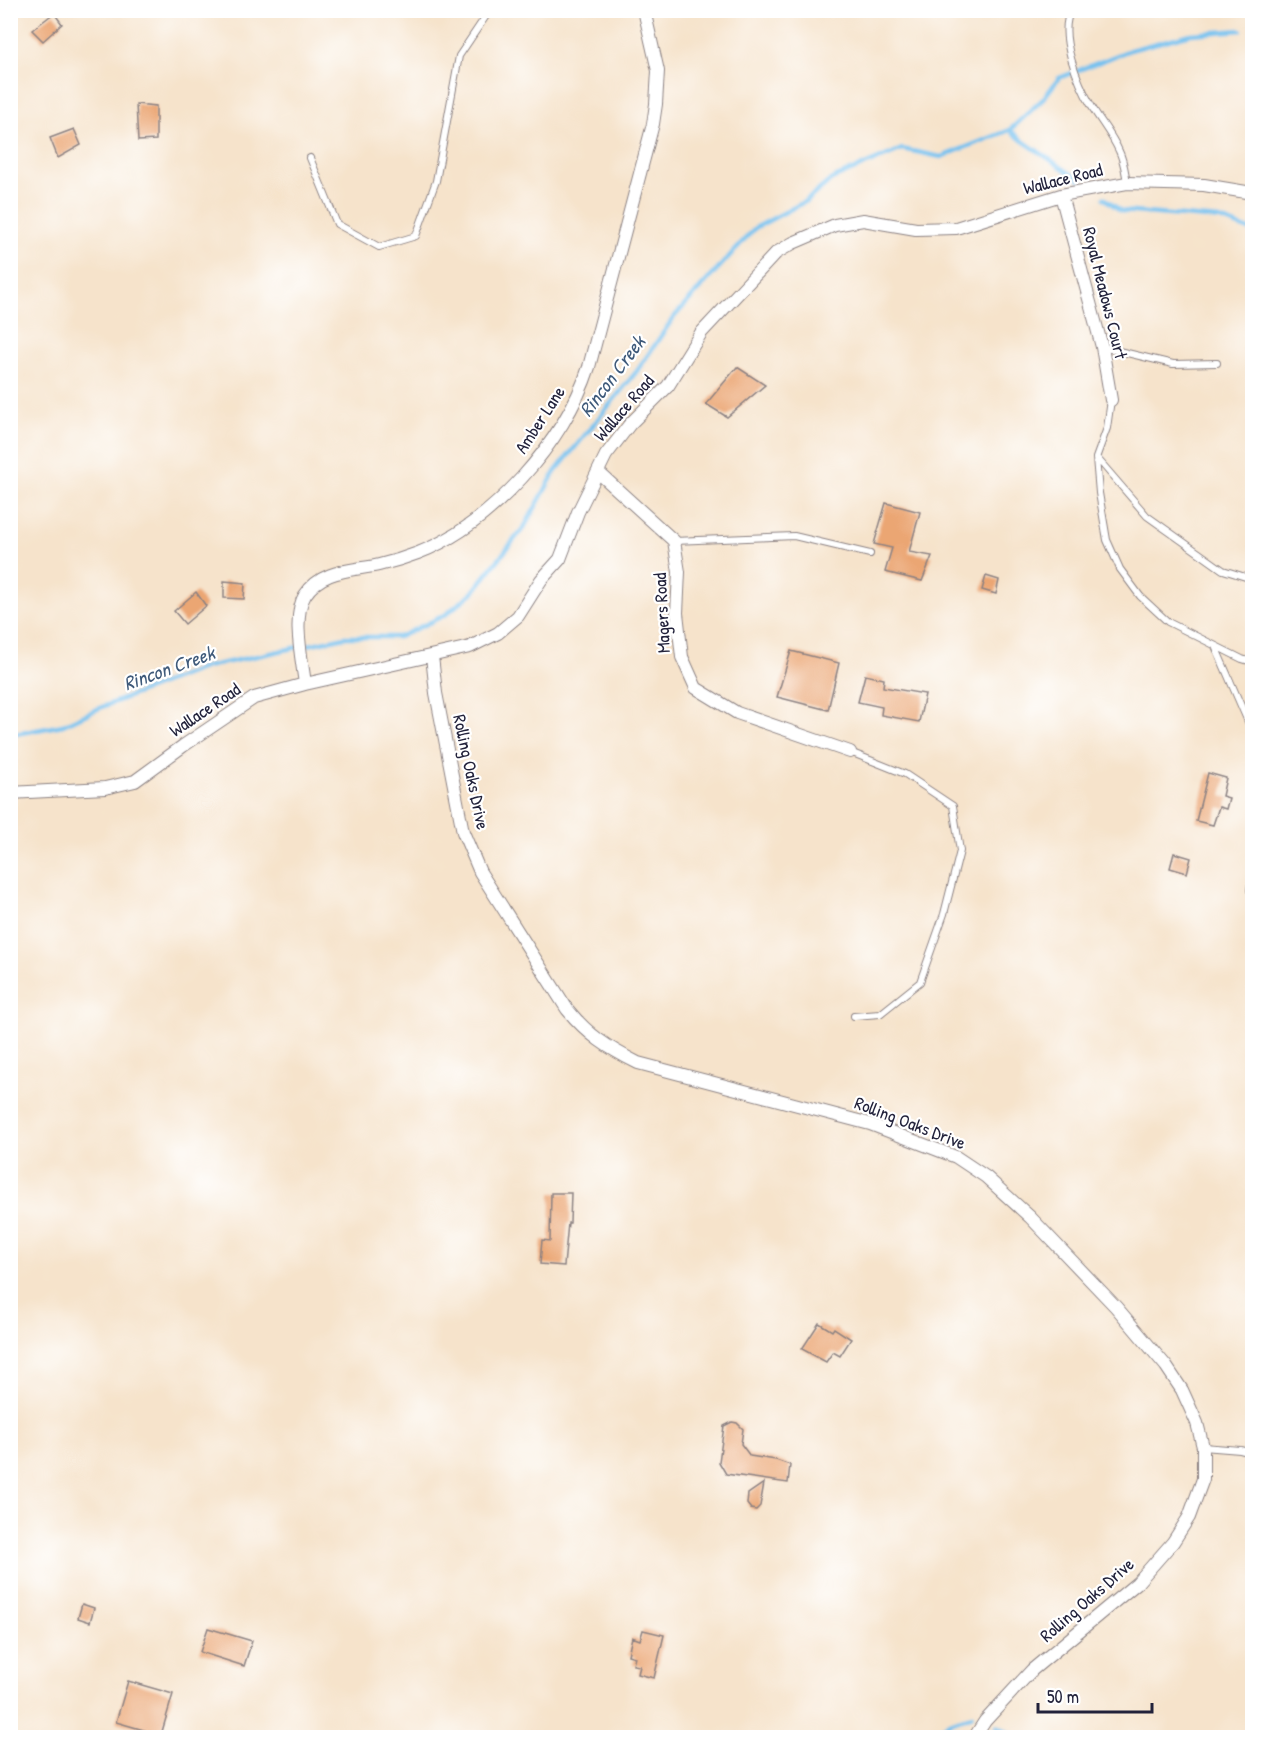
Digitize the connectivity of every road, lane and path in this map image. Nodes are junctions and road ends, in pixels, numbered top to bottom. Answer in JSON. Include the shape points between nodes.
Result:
{"nodes":[{"id":1,"x":490,"y":10,"type":"edge"},
{"id":2,"x":644,"y":10,"type":"edge"},
{"id":3,"x":1071,"y":10,"type":"edge"},
{"id":4,"x":310,"y":158,"type":"dead end"},
{"id":5,"x":1127,"y":183,"type":"junction"},
{"id":6,"x":1252,"y":194,"type":"edge"},
{"id":7,"x":1061,"y":195,"type":"junction"},
{"id":8,"x":1102,"y":347,"type":"junction"},
{"id":9,"x":1217,"y":363,"type":"dead end"},
{"id":10,"x":1111,"y":400,"type":"joint"},
{"id":11,"x":1096,"y":458,"type":"junction"},
{"id":12,"x":598,"y":472,"type":"junction"},
{"id":13,"x":674,"y":541,"type":"junction"},
{"id":14,"x":870,"y":554,"type":"dead end"},
{"id":15,"x":1252,"y":579,"type":"edge"},
{"id":16,"x":1215,"y":645,"type":"junction"},
{"id":17,"x":432,"y":656,"type":"junction"},
{"id":18,"x":1252,"y":662,"type":"edge"},
{"id":19,"x":305,"y":684,"type":"junction"},
{"id":20,"x":1252,"y":731,"type":"edge"},
{"id":21,"x":850,"y":752,"type":"joint"},
{"id":22,"x":10,"y":793,"type":"edge"},
{"id":23,"x":1252,"y":877,"type":"edge"},
{"id":24,"x":1250,"y":890,"type":"dead end"},
{"id":25,"x":854,"y":1016,"type":"dead end"},
{"id":26,"x":1203,"y":1447,"type":"junction"},
{"id":27,"x":1252,"y":1453,"type":"edge"},
{"id":28,"x":974,"y":1737,"type":"edge"}],
"edges":[{"from":1,"to":4,"type":"lane","via":[[459,56],[436,182],[416,236],[379,247],[337,224]]},
{"from":2,"to":19,"type":"street","name":"Amber Lane","via":[[658,72],[653,124],[589,367],[567,418],[523,476],[454,534],[416,554],[333,573],[315,583],[298,614]]},
{"from":3,"to":5,"type":"lane","via":[[1066,23],[1070,53],[1083,89],[1121,154]]},
{"from":5,"to":6,"type":"street","name":"Wallace Road","via":[[1204,185]]},
{"from":5,"to":7,"type":"street","name":"Wallace Road"},
{"from":7,"to":8,"type":"street","name":"Royal Meadows Court"},
{"from":7,"to":12,"type":"street","name":"Wallace Road","via":[[956,228],[916,229],[863,220],[835,225],[776,253],[700,333],[668,386],[630,424]]},
{"from":8,"to":9,"type":"lane","via":[[1173,364]]},
{"from":8,"to":10,"type":"street","name":"Royal Meadows Court"},
{"from":10,"to":11,"type":"lane","via":[[1107,428]]},
{"from":11,"to":15,"type":"lane","via":[[1147,516],[1223,570]]},
{"from":11,"to":16,"type":"lane","via":[[1107,540],[1120,569],[1140,596],[1168,622]]},
{"from":12,"to":13,"type":"street"},
{"from":12,"to":17,"type":"street","name":"Wallace Road","via":[[560,559],[518,616],[498,633],[470,647]]},
{"from":13,"to":14,"type":"lane","via":[[794,536]]},
{"from":13,"to":21,"type":"street","name":"Magers Road","via":[[682,657],[696,688],[736,713]]},
{"from":16,"to":18,"type":"lane"},
{"from":16,"to":20,"type":"lane"},
{"from":17,"to":19,"type":"street","name":"Wallace Road"},
{"from":17,"to":26,"type":"street","name":"Rolling Oaks Drive","via":[[463,832],[480,872],[581,1026],[606,1047],[638,1063],[870,1124],[956,1157],[986,1177],[1030,1216],[1166,1366],[1182,1390]]},
{"from":19,"to":22,"type":"street","name":"Wallace Road","via":[[254,698],[135,781],[105,788]]},
{"from":21,"to":25,"type":"lane","via":[[905,774],[953,807],[960,850],[944,914],[920,982],[880,1014]]},
{"from":23,"to":24,"type":"lane"},
{"from":26,"to":27,"type":"lane"},
{"from":26,"to":28,"type":"street","name":"Rolling Oaks Drive","via":[[1203,1479],[1189,1517],[1173,1542],[1137,1583],[1032,1670]]}]}
